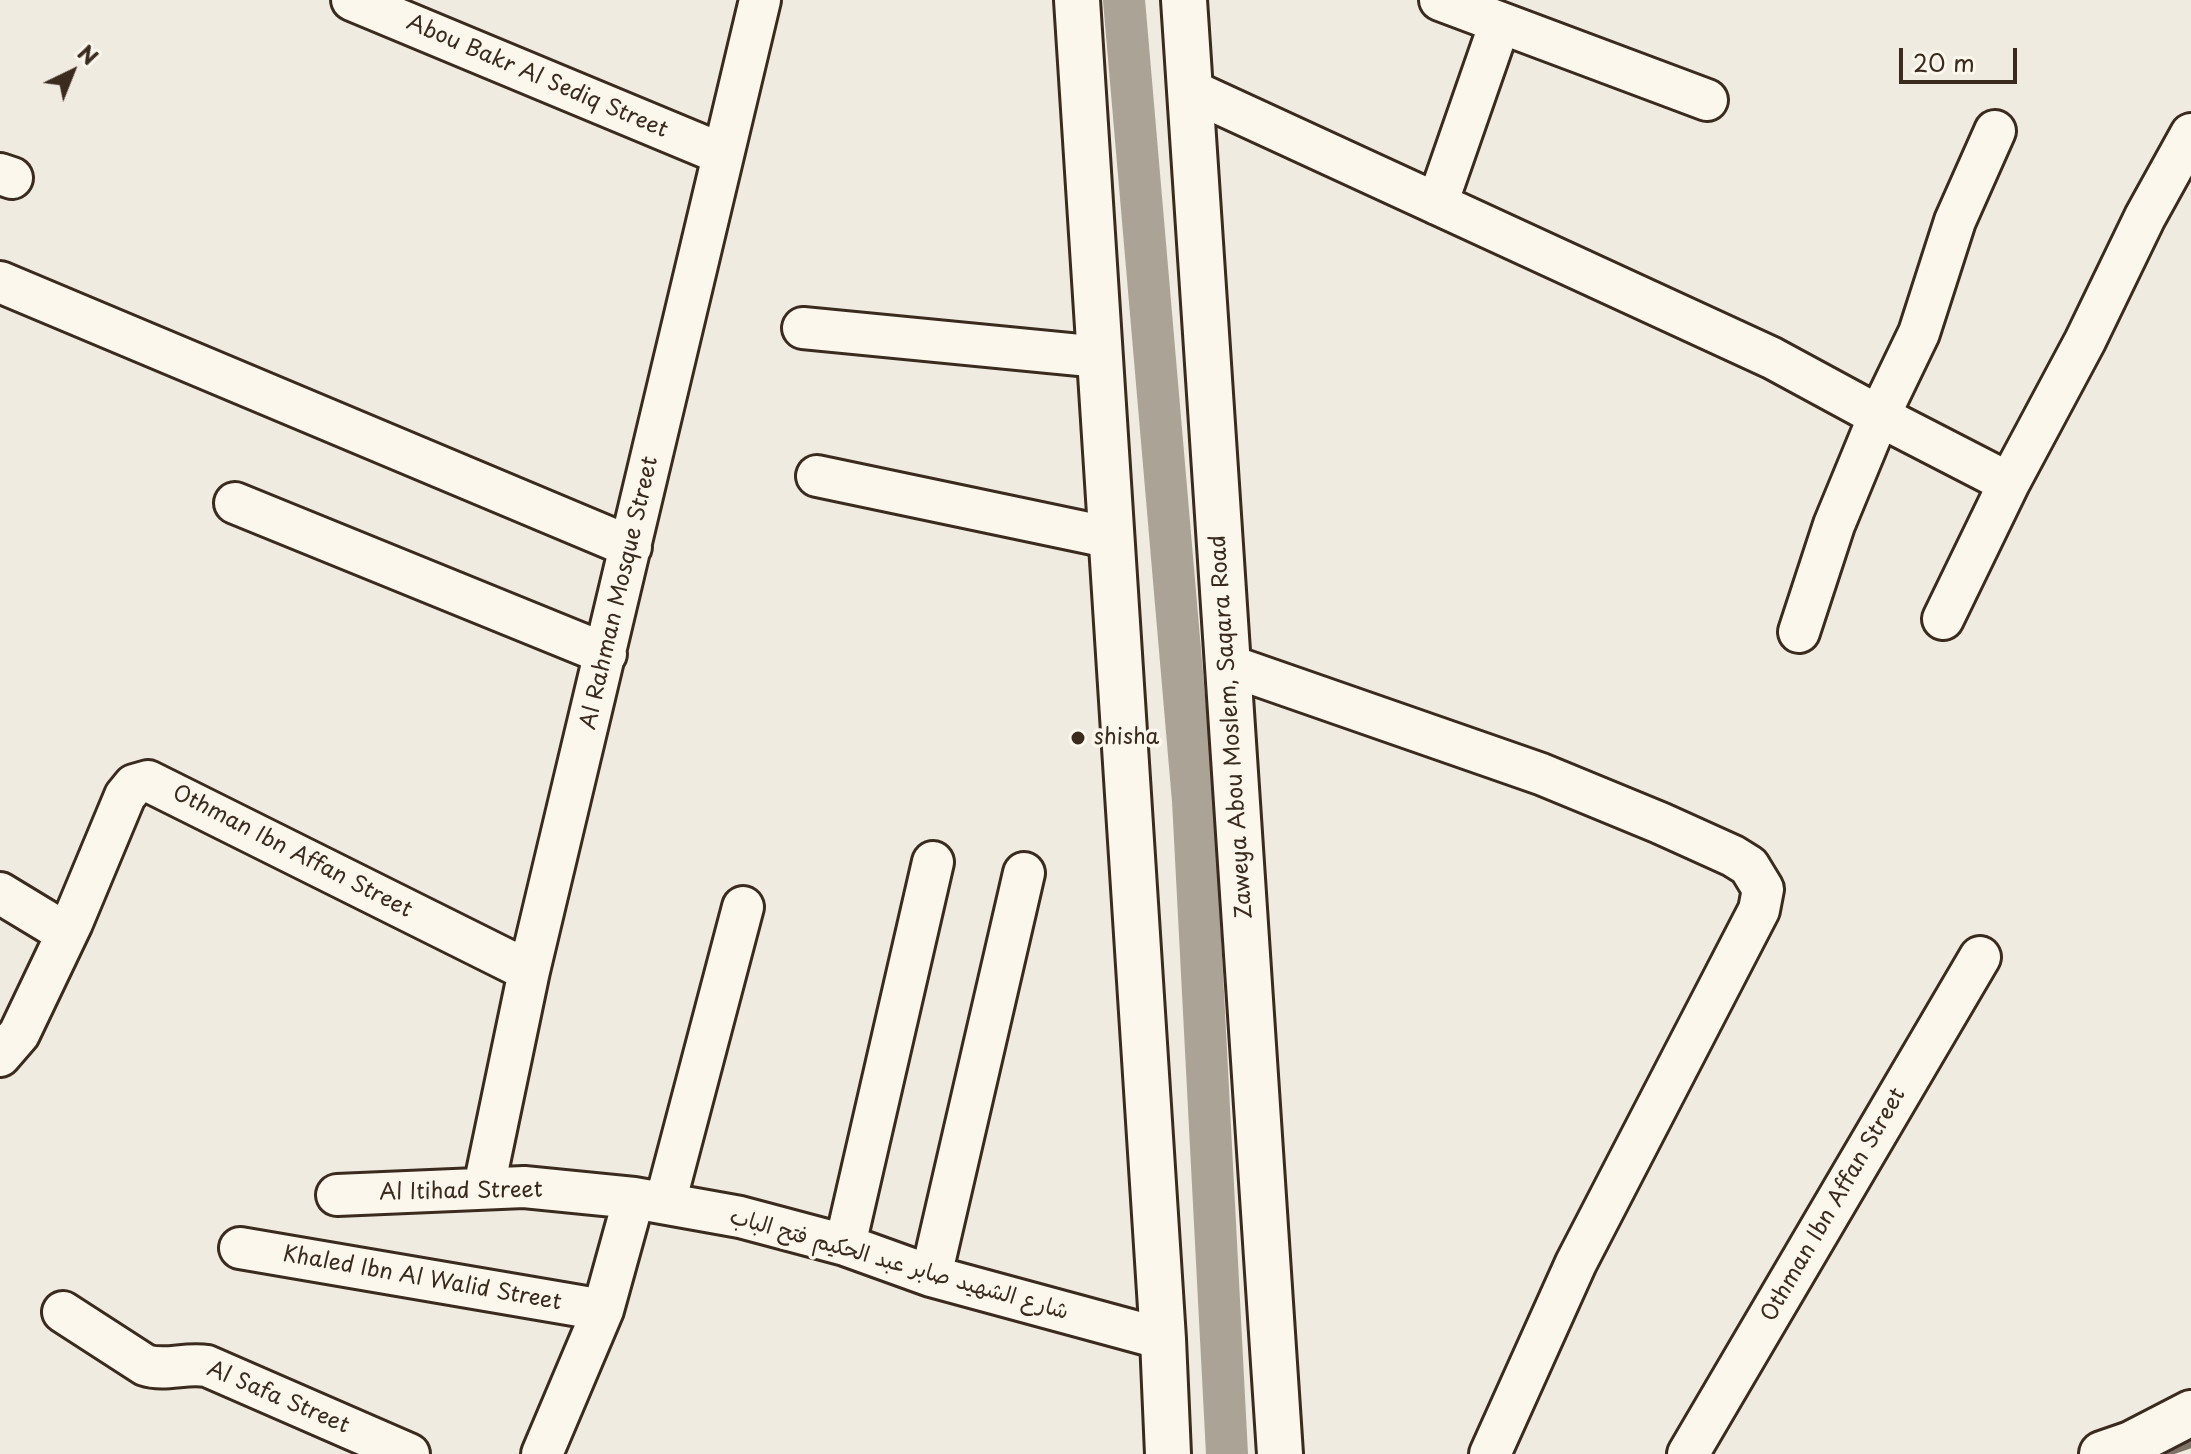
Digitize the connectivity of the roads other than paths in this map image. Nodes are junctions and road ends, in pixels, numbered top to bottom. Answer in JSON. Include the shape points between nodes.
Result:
{"nodes":[{"id":1,"x":352,"y":0,"type":"edge"},
{"id":2,"x":760,"y":0,"type":"edge"},
{"id":3,"x":1077,"y":0,"type":"edge"},
{"id":4,"x":1184,"y":0,"type":"edge"},
{"id":5,"x":1440,"y":0,"type":"edge"},
{"id":6,"x":1500,"y":23,"type":"junction"},
{"id":7,"x":1190,"y":90,"type":"junction"},
{"id":8,"x":1707,"y":100,"type":"dead end"},
{"id":9,"x":1995,"y":131,"type":"dead end"},
{"id":10,"x":2191,"y":134,"type":"edge"},
{"id":11,"x":722,"y":154,"type":"junction"},
{"id":12,"x":1437,"y":204,"type":"junction"},
{"id":13,"x":0,"y":282,"type":"edge"},
{"id":14,"x":803,"y":328,"type":"dead end"},
{"id":15,"x":1100,"y":357,"type":"junction"},
{"id":16,"x":1879,"y":416,"type":"junction"},
{"id":17,"x":817,"y":476,"type":"dead end"},
{"id":18,"x":2009,"y":483,"type":"junction"},
{"id":19,"x":235,"y":503,"type":"dead end"},
{"id":20,"x":1112,"y":538,"type":"junction"},
{"id":21,"x":631,"y":547,"type":"junction"},
{"id":22,"x":1943,"y":619,"type":"dead end"},
{"id":23,"x":1799,"y":632,"type":"dead end"},
{"id":24,"x":606,"y":654,"type":"junction"},
{"id":25,"x":1228,"y":665,"type":"junction"},
{"id":26,"x":933,"y":862,"type":"dead end"},
{"id":27,"x":1024,"y":873,"type":"dead end"},
{"id":28,"x":0,"y":893,"type":"edge"},
{"id":29,"x":743,"y":907,"type":"dead end"},
{"id":30,"x":72,"y":923,"type":"junction"},
{"id":31,"x":1980,"y":957,"type":"dead end"},
{"id":32,"x":529,"y":971,"type":"junction"},
{"id":33,"x":0,"y":1056,"type":"edge"},
{"id":34,"x":484,"y":1187,"type":"junction"},
{"id":35,"x":337,"y":1195,"type":"dead end"},
{"id":36,"x":649,"y":1200,"type":"junction"},
{"id":37,"x":845,"y":1245,"type":"junction"},
{"id":38,"x":240,"y":1248,"type":"dead end"},
{"id":39,"x":931,"y":1276,"type":"junction"},
{"id":40,"x":603,"y":1310,"type":"junction"},
{"id":41,"x":63,"y":1312,"type":"dead end"},
{"id":42,"x":1163,"y":1339,"type":"junction"},
{"id":43,"x":2191,"y":1413,"type":"edge"},
{"id":44,"x":554,"y":1451,"type":"edge"},
{"id":45,"x":409,"y":1454,"type":"edge"},
{"id":46,"x":1168,"y":1454,"type":"edge"},
{"id":47,"x":1280,"y":1454,"type":"edge"},
{"id":48,"x":1490,"y":1454,"type":"edge"},
{"id":49,"x":1688,"y":1454,"type":"edge"},
{"id":50,"x":2102,"y":1454,"type":"edge"}],
"edges":[{"from":1,"to":11,"type":"street","name":"Abou Bakr Al Sediq Street"},
{"from":2,"to":11,"type":"street","name":"Al Rahman Mosque Street"},
{"from":3,"to":15,"type":"street"},
{"from":4,"to":7,"type":"street","name":"Zaweya Abou Moslem, Saqara Road"},
{"from":5,"to":6,"type":"street"},
{"from":6,"to":8,"type":"street"},
{"from":6,"to":12,"type":"street"},
{"from":7,"to":12,"type":"street"},
{"from":7,"to":25,"type":"street","name":"Zaweya Abou Moslem, Saqara Road"},
{"from":9,"to":16,"type":"street","via":[[1955,221],[1919,333]]},
{"from":10,"to":18,"type":"street"},
{"from":11,"to":21,"type":"street","name":"Al Rahman Mosque Street"},
{"from":12,"to":16,"type":"street","via":[[1772,358]]},
{"from":13,"to":21,"type":"street"},
{"from":14,"to":15,"type":"street"},
{"from":15,"to":20,"type":"street"},
{"from":16,"to":18,"type":"street"},
{"from":16,"to":23,"type":"street","via":[[1834,525]]},
{"from":17,"to":20,"type":"street"},
{"from":18,"to":22,"type":"street"},
{"from":19,"to":24,"type":"street"},
{"from":20,"to":42,"type":"street"},
{"from":21,"to":24,"type":"street","name":"Al Rahman Mosque Street"},
{"from":24,"to":32,"type":"street","name":"Al Rahman Mosque Street"},
{"from":25,"to":47,"type":"street","name":"Zaweya Abou Moslem, Saqara Road"},
{"from":25,"to":48,"type":"street","via":[[1541,774],[1660,823],[1749,866],[1763,889],[1759,910],[1576,1263]]},
{"from":26,"to":37,"type":"street"},
{"from":27,"to":39,"type":"street"},
{"from":28,"to":30,"type":"street","via":[[56,927]]},
{"from":29,"to":36,"type":"street"},
{"from":30,"to":32,"type":"street","name":"Othman Ibn Affan Street","via":[[125,796],[134,785],[148,781]]},
{"from":30,"to":33,"type":"street","via":[[19,1034]]},
{"from":31,"to":49,"type":"street","name":"Othman Ibn Affan Street"},
{"from":32,"to":34,"type":"street","name":"Al Rahman Mosque Street"},
{"from":34,"to":35,"type":"street","name":"Al Itihad Street"},
{"from":34,"to":36,"type":"street","name":"Al Itihad Street"},
{"from":36,"to":37,"type":"street","name":"شارع الشهيد صابر عبد الحكيم فتح الباب"},
{"from":36,"to":40,"type":"street"},
{"from":37,"to":39,"type":"street","name":"شارع الشهيد صابر عبد الحكيم فتح الباب"},
{"from":38,"to":40,"type":"street","name":"Khaled Ibn Al Walid Street"},
{"from":39,"to":42,"type":"street","name":"شارع الشهيد صابر عبد الحكيم فتح الباب"},
{"from":40,"to":44,"type":"street"},
{"from":41,"to":45,"type":"street","name":"Al Safa Street","via":[[145,1365],[207,1366]]},
{"from":42,"to":46,"type":"street"},
{"from":43,"to":50,"type":"street"}]}
